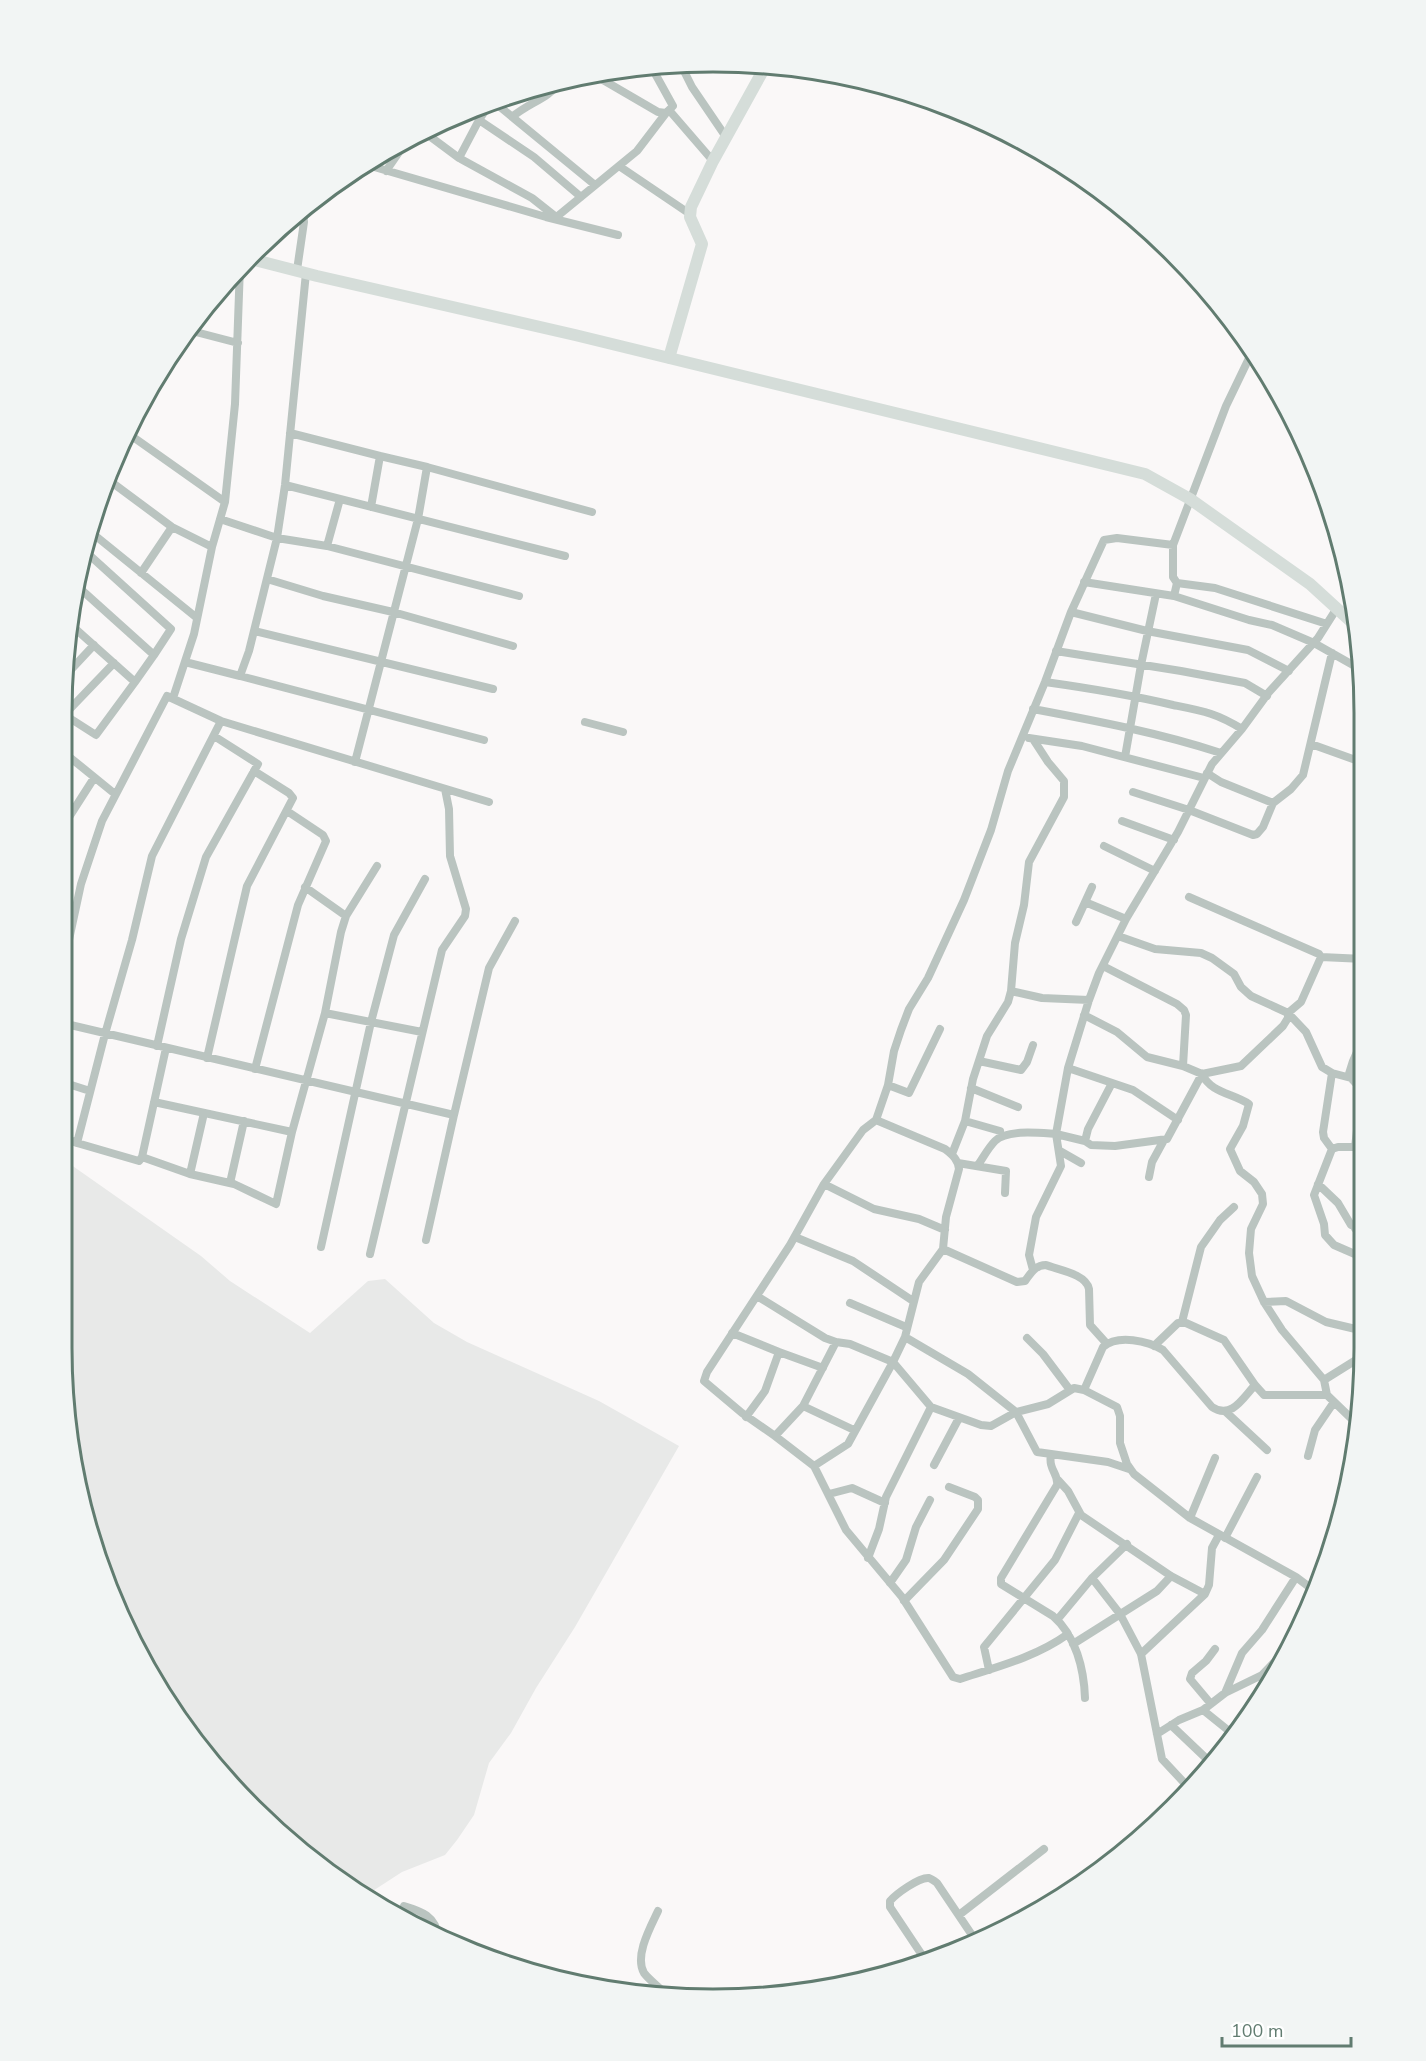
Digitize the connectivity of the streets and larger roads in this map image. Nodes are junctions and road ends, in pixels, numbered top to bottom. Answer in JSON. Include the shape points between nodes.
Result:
{"nodes":[{"id":1,"x":685,"y":73,"type":"edge"},
{"id":2,"x":656,"y":74,"type":"edge"},
{"id":3,"x":761,"y":74,"type":"edge"},
{"id":4,"x":604,"y":81,"type":"edge"},
{"id":5,"x":551,"y":93,"type":"edge"},
{"id":6,"x":500,"y":109,"type":"edge"},
{"id":7,"x":668,"y":112,"type":"junction"},
{"id":8,"x":482,"y":115,"type":"edge"},
{"id":9,"x":512,"y":117,"type":"junction"},
{"id":10,"x":479,"y":120,"type":"junction"},
{"id":11,"x":431,"y":137,"type":"edge"},
{"id":12,"x":726,"y":137,"type":"junction"},
{"id":13,"x":396,"y":156,"type":"edge"},
{"id":14,"x":459,"y":158,"type":"junction"},
{"id":15,"x":713,"y":161,"type":"junction"},
{"id":16,"x":619,"y":166,"type":"junction"},
{"id":17,"x":377,"y":168,"type":"edge"},
{"id":18,"x":386,"y":171,"type":"junction"},
{"id":19,"x":595,"y":185,"type":"junction"},
{"id":20,"x":581,"y":197,"type":"junction"},
{"id":21,"x":690,"y":214,"type":"junction"},
{"id":22,"x":555,"y":218,"type":"junction"},
{"id":23,"x":304,"y":220,"type":"edge"},
{"id":24,"x":618,"y":235,"type":"dead end"},
{"id":25,"x":259,"y":261,"type":"edge"},
{"id":26,"x":302,"y":272,"type":"junction"},
{"id":27,"x":240,"y":281,"type":"edge"},
{"id":28,"x":197,"y":332,"type":"edge"},
{"id":29,"x":238,"y":343,"type":"junction"},
{"id":30,"x":669,"y":358,"type":"junction"},
{"id":31,"x":1248,"y":360,"type":"edge"},
{"id":32,"x":290,"y":433,"type":"junction"},
{"id":33,"x":134,"y":438,"type":"edge"},
{"id":34,"x":380,"y":456,"type":"junction"},
{"id":35,"x":427,"y":467,"type":"junction"},
{"id":36,"x":115,"y":484,"type":"edge"},
{"id":37,"x":285,"y":484,"type":"junction"},
{"id":38,"x":340,"y":499,"type":"junction"},
{"id":39,"x":1190,"y":499,"type":"junction"},
{"id":40,"x":225,"y":502,"type":"junction"},
{"id":41,"x":370,"y":507,"type":"junction"},
{"id":42,"x":592,"y":512,"type":"dead end"},
{"id":43,"x":220,"y":519,"type":"junction"},
{"id":44,"x":418,"y":519,"type":"junction"},
{"id":45,"x":172,"y":527,"type":"junction"},
{"id":46,"x":97,"y":537,"type":"edge"},
{"id":47,"x":277,"y":538,"type":"junction"},
{"id":48,"x":1173,"y":545,"type":"junction"},
{"id":49,"x":327,"y":546,"type":"junction"},
{"id":50,"x":212,"y":547,"type":"junction"},
{"id":51,"x":565,"y":556,"type":"dead end"},
{"id":52,"x":92,"y":557,"type":"edge"},
{"id":53,"x":405,"y":567,"type":"junction"},
{"id":54,"x":141,"y":573,"type":"junction"},
{"id":55,"x":267,"y":579,"type":"junction"},
{"id":56,"x":1084,"y":582,"type":"junction"},
{"id":57,"x":1178,"y":583,"type":"junction"},
{"id":58,"x":83,"y":592,"type":"edge"},
{"id":59,"x":1156,"y":594,"type":"junction"},
{"id":60,"x":519,"y":596,"type":"dead end"},
{"id":61,"x":1174,"y":596,"type":"junction"},
{"id":62,"x":1337,"y":609,"type":"junction"},
{"id":63,"x":393,"y":612,"type":"junction"},
{"id":64,"x":1071,"y":612,"type":"junction"},
{"id":65,"x":197,"y":618,"type":"junction"},
{"id":66,"x":1347,"y":618,"type":"edge"},
{"id":67,"x":1327,"y":624,"type":"junction"},
{"id":68,"x":77,"y":630,"type":"edge"},
{"id":69,"x":254,"y":631,"type":"junction"},
{"id":70,"x":1148,"y":631,"type":"junction"},
{"id":71,"x":1314,"y":643,"type":"junction"},
{"id":72,"x":94,"y":645,"type":"junction"},
{"id":73,"x":513,"y":646,"type":"dead end"},
{"id":74,"x":1056,"y":651,"type":"junction"},
{"id":75,"x":1332,"y":653,"type":"junction"},
{"id":76,"x":154,"y":655,"type":"junction"},
{"id":77,"x":185,"y":662,"type":"junction"},
{"id":78,"x":380,"y":662,"type":"junction"},
{"id":79,"x":114,"y":663,"type":"junction"},
{"id":80,"x":1141,"y":665,"type":"junction"},
{"id":81,"x":1352,"y":665,"type":"edge"},
{"id":82,"x":73,"y":667,"type":"edge"},
{"id":83,"x":1289,"y":671,"type":"junction"},
{"id":84,"x":240,"y":676,"type":"junction"},
{"id":85,"x":135,"y":682,"type":"junction"},
{"id":86,"x":1045,"y":682,"type":"junction"},
{"id":87,"x":492,"y":689,"type":"dead end"},
{"id":88,"x":1135,"y":696,"type":"junction"},
{"id":89,"x":1267,"y":696,"type":"junction"},
{"id":90,"x":173,"y":698,"type":"junction"},
{"id":91,"x":72,"y":704,"type":"edge"},
{"id":92,"x":368,"y":709,"type":"junction"},
{"id":93,"x":1033,"y":709,"type":"junction"},
{"id":94,"x":72,"y":718,"type":"edge"},
{"id":95,"x":221,"y":721,"type":"junction"},
{"id":96,"x":585,"y":722,"type":"dead end"},
{"id":97,"x":1130,"y":727,"type":"junction"},
{"id":98,"x":1242,"y":729,"type":"junction"},
{"id":99,"x":623,"y":732,"type":"dead end"},
{"id":100,"x":214,"y":736,"type":"junction"},
{"id":101,"x":1022,"y":736,"type":"junction"},
{"id":102,"x":1033,"y":739,"type":"junction"},
{"id":103,"x":484,"y":740,"type":"dead end"},
{"id":104,"x":1311,"y":744,"type":"junction"},
{"id":105,"x":1221,"y":753,"type":"junction"},
{"id":106,"x":1125,"y":757,"type":"junction"},
{"id":107,"x":72,"y":759,"type":"edge"},
{"id":108,"x":1354,"y":759,"type":"edge"},
{"id":109,"x":355,"y":762,"type":"junction"},
{"id":110,"x":254,"y":771,"type":"junction"},
{"id":111,"x":1206,"y":776,"type":"junction"},
{"id":112,"x":94,"y":778,"type":"junction"},
{"id":113,"x":445,"y":789,"type":"junction"},
{"id":114,"x":1133,"y":792,"type":"dead end"},
{"id":115,"x":115,"y":794,"type":"junction"},
{"id":116,"x":489,"y":802,"type":"dead end"},
{"id":117,"x":1273,"y":803,"type":"junction"},
{"id":118,"x":1189,"y":810,"type":"junction"},
{"id":119,"x":287,"y":811,"type":"junction"},
{"id":120,"x":72,"y":812,"type":"edge"},
{"id":121,"x":1122,"y":821,"type":"dead end"},
{"id":122,"x":1174,"y":840,"type":"junction"},
{"id":123,"x":1104,"y":846,"type":"dead end"},
{"id":124,"x":377,"y":866,"type":"dead end"},
{"id":125,"x":1155,"y":871,"type":"junction"},
{"id":126,"x":424,"y":879,"type":"dead end"},
{"id":127,"x":305,"y":887,"type":"junction"},
{"id":128,"x":1092,"y":887,"type":"dead end"},
{"id":129,"x":1189,"y":897,"type":"dead end"},
{"id":130,"x":1085,"y":902,"type":"junction"},
{"id":131,"x":72,"y":916,"type":"edge"},
{"id":132,"x":346,"y":916,"type":"junction"},
{"id":133,"x":1126,"y":919,"type":"junction"},
{"id":134,"x":515,"y":921,"type":"dead end"},
{"id":135,"x":1076,"y":922,"type":"dead end"},
{"id":136,"x":1118,"y":936,"type":"junction"},
{"id":137,"x":1322,"y":957,"type":"junction"},
{"id":138,"x":1354,"y":958,"type":"edge"},
{"id":139,"x":1103,"y":966,"type":"junction"},
{"id":140,"x":1011,"y":991,"type":"junction"},
{"id":141,"x":1089,"y":1000,"type":"junction"},
{"id":142,"x":325,"y":1013,"type":"junction"},
{"id":143,"x":1288,"y":1013,"type":"junction"},
{"id":144,"x":1084,"y":1015,"type":"junction"},
{"id":145,"x":371,"y":1022,"type":"junction"},
{"id":146,"x":72,"y":1026,"type":"edge"},
{"id":147,"x":940,"y":1029,"type":"dead end"},
{"id":148,"x":422,"y":1032,"type":"junction"},
{"id":149,"x":105,"y":1034,"type":"junction"},
{"id":150,"x":1033,"y":1045,"type":"dead end"},
{"id":151,"x":162,"y":1047,"type":"junction"},
{"id":152,"x":207,"y":1058,"type":"junction"},
{"id":153,"x":1354,"y":1059,"type":"edge"},
{"id":154,"x":979,"y":1061,"type":"junction"},
{"id":155,"x":1183,"y":1066,"type":"junction"},
{"id":156,"x":1068,"y":1068,"type":"junction"},
{"id":157,"x":255,"y":1069,"type":"junction"},
{"id":158,"x":1332,"y":1073,"type":"junction"},
{"id":159,"x":1202,"y":1074,"type":"junction"},
{"id":160,"x":1348,"y":1077,"type":"junction"},
{"id":161,"x":306,"y":1081,"type":"junction"},
{"id":162,"x":1112,"y":1083,"type":"junction"},
{"id":163,"x":1354,"y":1083,"type":"edge"},
{"id":164,"x":72,"y":1085,"type":"edge"},
{"id":165,"x":888,"y":1085,"type":"junction"},
{"id":166,"x":972,"y":1088,"type":"junction"},
{"id":167,"x":90,"y":1091,"type":"junction"},
{"id":168,"x":357,"y":1093,"type":"junction"},
{"id":169,"x":154,"y":1102,"type":"junction"},
{"id":170,"x":404,"y":1104,"type":"junction"},
{"id":171,"x":1018,"y":1107,"type":"dead end"},
{"id":172,"x":204,"y":1113,"type":"junction"},
{"id":173,"x":454,"y":1115,"type":"junction"},
{"id":174,"x":876,"y":1120,"type":"junction"},
{"id":175,"x":1178,"y":1120,"type":"junction"},
{"id":176,"x":244,"y":1121,"type":"junction"},
{"id":177,"x":965,"y":1121,"type":"junction"},
{"id":178,"x":1000,"y":1131,"type":"dead end"},
{"id":179,"x":292,"y":1132,"type":"junction"},
{"id":180,"x":1056,"y":1134,"type":"junction"},
{"id":181,"x":1164,"y":1140,"type":"junction"},
{"id":182,"x":72,"y":1141,"type":"edge"},
{"id":183,"x":1085,"y":1141,"type":"junction"},
{"id":184,"x":77,"y":1143,"type":"junction"},
{"id":185,"x":1354,"y":1147,"type":"edge"},
{"id":186,"x":1332,"y":1149,"type":"junction"},
{"id":187,"x":1060,"y":1151,"type":"junction"},
{"id":188,"x":952,"y":1154,"type":"junction"},
{"id":189,"x":142,"y":1157,"type":"junction"},
{"id":190,"x":958,"y":1163,"type":"junction"},
{"id":191,"x":1081,"y":1163,"type":"dead end"},
{"id":192,"x":978,"y":1166,"type":"junction"},
{"id":193,"x":190,"y":1174,"type":"junction"},
{"id":194,"x":1149,"y":1177,"type":"dead end"},
{"id":195,"x":230,"y":1183,"type":"junction"},
{"id":196,"x":825,"y":1184,"type":"junction"},
{"id":197,"x":1318,"y":1184,"type":"junction"},
{"id":198,"x":1005,"y":1194,"type":"dead end"},
{"id":199,"x":1234,"y":1207,"type":"dead end"},
{"id":200,"x":1354,"y":1227,"type":"edge"},
{"id":201,"x":945,"y":1230,"type":"junction"},
{"id":202,"x":795,"y":1237,"type":"junction"},
{"id":203,"x":426,"y":1240,"type":"dead end"},
{"id":204,"x":321,"y":1247,"type":"dead end"},
{"id":205,"x":943,"y":1249,"type":"junction"},
{"id":206,"x":370,"y":1254,"type":"dead end"},
{"id":207,"x":1354,"y":1254,"type":"edge"},
{"id":208,"x":1033,"y":1270,"type":"junction"},
{"id":209,"x":757,"y":1296,"type":"junction"},
{"id":210,"x":913,"y":1301,"type":"junction"},
{"id":211,"x":1264,"y":1302,"type":"junction"},
{"id":212,"x":850,"y":1303,"type":"dead end"},
{"id":213,"x":1182,"y":1322,"type":"junction"},
{"id":214,"x":906,"y":1327,"type":"junction"},
{"id":215,"x":1354,"y":1328,"type":"edge"},
{"id":216,"x":732,"y":1333,"type":"junction"},
{"id":217,"x":905,"y":1337,"type":"junction"},
{"id":218,"x":1026,"y":1338,"type":"dead end"},
{"id":219,"x":836,"y":1342,"type":"junction"},
{"id":220,"x":1107,"y":1344,"type":"junction"},
{"id":221,"x":1154,"y":1346,"type":"junction"},
{"id":222,"x":779,"y":1352,"type":"junction"},
{"id":223,"x":1354,"y":1361,"type":"edge"},
{"id":224,"x":893,"y":1362,"type":"junction"},
{"id":225,"x":823,"y":1368,"type":"junction"},
{"id":226,"x":1324,"y":1380,"type":"junction"},
{"id":227,"x":1255,"y":1385,"type":"junction"},
{"id":228,"x":1070,"y":1390,"type":"junction"},
{"id":229,"x":1084,"y":1390,"type":"junction"},
{"id":230,"x":1327,"y":1395,"type":"junction"},
{"id":231,"x":1334,"y":1402,"type":"junction"},
{"id":232,"x":803,"y":1406,"type":"junction"},
{"id":233,"x":931,"y":1407,"type":"junction"},
{"id":234,"x":1016,"y":1412,"type":"junction"},
{"id":235,"x":1226,"y":1412,"type":"junction"},
{"id":236,"x":746,"y":1417,"type":"junction"},
{"id":237,"x":959,"y":1418,"type":"junction"},
{"id":238,"x":1350,"y":1418,"type":"edge"},
{"id":239,"x":854,"y":1430,"type":"junction"},
{"id":240,"x":775,"y":1436,"type":"junction"},
{"id":241,"x":1267,"y":1450,"type":"dead end"},
{"id":242,"x":1051,"y":1454,"type":"junction"},
{"id":243,"x":1308,"y":1456,"type":"dead end"},
{"id":244,"x":1215,"y":1458,"type":"dead end"},
{"id":245,"x":934,"y":1465,"type":"dead end"},
{"id":246,"x":814,"y":1466,"type":"junction"},
{"id":247,"x":1129,"y":1469,"type":"junction"},
{"id":248,"x":1257,"y":1478,"type":"dead end"},
{"id":249,"x":1058,"y":1480,"type":"junction"},
{"id":250,"x":949,"y":1488,"type":"dead end"},
{"id":251,"x":829,"y":1494,"type":"junction"},
{"id":252,"x":930,"y":1500,"type":"dead end"},
{"id":253,"x":885,"y":1503,"type":"junction"},
{"id":254,"x":1079,"y":1513,"type":"junction"},
{"id":255,"x":1190,"y":1518,"type":"junction"},
{"id":256,"x":1222,"y":1536,"type":"junction"},
{"id":257,"x":1127,"y":1544,"type":"junction"},
{"id":258,"x":868,"y":1558,"type":"junction"},
{"id":259,"x":1170,"y":1576,"type":"junction"},
{"id":260,"x":1296,"y":1577,"type":"junction"},
{"id":261,"x":1092,"y":1578,"type":"junction"},
{"id":262,"x":890,"y":1582,"type":"junction"},
{"id":263,"x":1308,"y":1586,"type":"edge"},
{"id":264,"x":1205,"y":1594,"type":"junction"},
{"id":265,"x":1024,"y":1599,"type":"junction"},
{"id":266,"x":904,"y":1601,"type":"junction"},
{"id":267,"x":1120,"y":1614,"type":"junction"},
{"id":268,"x":1057,"y":1620,"type":"junction"},
{"id":269,"x":1068,"y":1634,"type":"junction"},
{"id":270,"x":1073,"y":1644,"type":"junction"},
{"id":271,"x":1215,"y":1649,"type":"dead end"},
{"id":272,"x":1141,"y":1654,"type":"junction"},
{"id":273,"x":1268,"y":1668,"type":"edge"},
{"id":274,"x":989,"y":1670,"type":"junction"},
{"id":275,"x":1225,"y":1693,"type":"junction"},
{"id":276,"x":1085,"y":1698,"type":"dead end"},
{"id":277,"x":1211,"y":1704,"type":"junction"},
{"id":278,"x":1203,"y":1710,"type":"junction"},
{"id":279,"x":1171,"y":1725,"type":"junction"},
{"id":280,"x":1227,"y":1730,"type":"edge"},
{"id":281,"x":1157,"y":1734,"type":"junction"},
{"id":282,"x":1206,"y":1758,"type":"edge"},
{"id":283,"x":1184,"y":1782,"type":"edge"},
{"id":284,"x":1044,"y":1849,"type":"dead end"},
{"id":285,"x":404,"y":1905,"type":"dead end"},
{"id":286,"x":658,"y":1911,"type":"dead end"},
{"id":287,"x":959,"y":1915,"type":"junction"},
{"id":288,"x":435,"y":1926,"type":"edge"},
{"id":289,"x":971,"y":1934,"type":"edge"},
{"id":290,"x":921,"y":1954,"type":"edge"},
{"id":291,"x":658,"y":1987,"type":"edge"}],
"edges":[{"from":1,"to":12,"type":"street"},
{"from":2,"to":7,"type":"street","via":[[673,106]]},
{"from":3,"to":12,"type":"street"},
{"from":4,"to":7,"type":"street","via":[[657,112]]},
{"from":5,"to":9,"type":"street"},
{"from":6,"to":9,"type":"street"},
{"from":7,"to":15,"type":"street"},
{"from":7,"to":16,"type":"street","via":[[637,151]]},
{"from":8,"to":10,"type":"street"},
{"from":9,"to":19,"type":"street"},
{"from":10,"to":14,"type":"street"},
{"from":10,"to":20,"type":"street"},
{"from":11,"to":14,"type":"street"},
{"from":12,"to":15,"type":"street"},
{"from":13,"to":18,"type":"street"},
{"from":14,"to":22,"type":"street","via":[[532,198]]},
{"from":15,"to":21,"type":"street"},
{"from":16,"to":19,"type":"street"},
{"from":16,"to":21,"type":"street"},
{"from":17,"to":18,"type":"street"},
{"from":18,"to":22,"type":"street"},
{"from":19,"to":20,"type":"street"},
{"from":20,"to":22,"type":"street"},
{"from":21,"to":30,"type":"street","via":[[702,244]]},
{"from":22,"to":24,"type":"street"},
{"from":23,"to":26,"type":"street"},
{"from":25,"to":26,"type":"street"},
{"from":26,"to":30,"type":"street"},
{"from":26,"to":32,"type":"street"},
{"from":27,"to":29,"type":"street"},
{"from":28,"to":29,"type":"street"},
{"from":29,"to":40,"type":"street"},
{"from":30,"to":39,"type":"street","via":[[1145,474]]},
{"from":31,"to":39,"type":"street"},
{"from":32,"to":34,"type":"street"},
{"from":32,"to":37,"type":"street"},
{"from":33,"to":40,"type":"street"},
{"from":34,"to":35,"type":"street"},
{"from":34,"to":41,"type":"street"},
{"from":35,"to":42,"type":"street"},
{"from":35,"to":44,"type":"street"},
{"from":36,"to":45,"type":"street"},
{"from":37,"to":38,"type":"street"},
{"from":37,"to":47,"type":"street"},
{"from":38,"to":41,"type":"street"},
{"from":38,"to":49,"type":"street"},
{"from":39,"to":48,"type":"street"},
{"from":39,"to":62,"type":"street","via":[[1310,584]]},
{"from":40,"to":43,"type":"street"},
{"from":41,"to":44,"type":"street"},
{"from":43,"to":47,"type":"street"},
{"from":43,"to":50,"type":"street"},
{"from":44,"to":51,"type":"street"},
{"from":44,"to":53,"type":"street"},
{"from":45,"to":50,"type":"street"},
{"from":45,"to":54,"type":"street"},
{"from":46,"to":54,"type":"street"},
{"from":47,"to":49,"type":"street"},
{"from":47,"to":55,"type":"street"},
{"from":48,"to":56,"type":"street","via":[[1104,540]]},
{"from":48,"to":57,"type":"street","via":[[1173,577]]},
{"from":49,"to":53,"type":"street"},
{"from":50,"to":65,"type":"street"},
{"from":52,"to":76,"type":"street","via":[[171,629]]},
{"from":53,"to":60,"type":"street"},
{"from":53,"to":63,"type":"street"},
{"from":54,"to":65,"type":"street"},
{"from":55,"to":63,"type":"street"},
{"from":55,"to":69,"type":"street"},
{"from":56,"to":59,"type":"street"},
{"from":56,"to":64,"type":"street"},
{"from":57,"to":61,"type":"street"},
{"from":57,"to":67,"type":"street","via":[[1215,588]]},
{"from":58,"to":76,"type":"street"},
{"from":59,"to":61,"type":"street"},
{"from":59,"to":70,"type":"street"},
{"from":61,"to":71,"type":"street","via":[[1272,625]]},
{"from":62,"to":66,"type":"street"},
{"from":62,"to":67,"type":"street"},
{"from":63,"to":73,"type":"street"},
{"from":63,"to":78,"type":"street"},
{"from":64,"to":70,"type":"street"},
{"from":64,"to":74,"type":"street"},
{"from":65,"to":77,"type":"street"},
{"from":67,"to":71,"type":"street"},
{"from":68,"to":72,"type":"street"},
{"from":69,"to":78,"type":"street"},
{"from":69,"to":84,"type":"street"},
{"from":70,"to":80,"type":"street"},
{"from":70,"to":83,"type":"street","via":[[1248,650]]},
{"from":71,"to":75,"type":"street"},
{"from":71,"to":83,"type":"street"},
{"from":72,"to":79,"type":"street"},
{"from":72,"to":82,"type":"street"},
{"from":74,"to":80,"type":"street"},
{"from":74,"to":86,"type":"street"},
{"from":75,"to":81,"type":"street"},
{"from":75,"to":104,"type":"street"},
{"from":76,"to":85,"type":"street"},
{"from":77,"to":84,"type":"street"},
{"from":77,"to":90,"type":"street"},
{"from":78,"to":87,"type":"street"},
{"from":78,"to":92,"type":"street"},
{"from":79,"to":85,"type":"street"},
{"from":79,"to":91,"type":"street"},
{"from":80,"to":88,"type":"street"},
{"from":80,"to":89,"type":"street","via":[[1245,683]]},
{"from":83,"to":89,"type":"street"},
{"from":84,"to":92,"type":"street"},
{"from":85,"to":94,"type":"street","via":[[96,735]]},
{"from":86,"to":88,"type":"street"},
{"from":86,"to":93,"type":"street"},
{"from":88,"to":97,"type":"street"},
{"from":88,"to":98,"type":"street","via":[[1221,716]]},
{"from":89,"to":98,"type":"street"},
{"from":90,"to":95,"type":"street"},
{"from":90,"to":115,"type":"street","via":[[167,696]]},
{"from":92,"to":103,"type":"street"},
{"from":92,"to":109,"type":"street"},
{"from":93,"to":97,"type":"street"},
{"from":93,"to":101,"type":"street"},
{"from":95,"to":100,"type":"street"},
{"from":95,"to":109,"type":"street"},
{"from":96,"to":99,"type":"street"},
{"from":97,"to":105,"type":"street"},
{"from":97,"to":106,"type":"street"},
{"from":98,"to":105,"type":"street"},
{"from":100,"to":110,"type":"street","via":[[256,762]]},
{"from":100,"to":149,"type":"street","via":[[152,856]]},
{"from":101,"to":102,"type":"street"},
{"from":101,"to":165,"type":"street","via":[[964,900],[909,1009],[894,1051]]},
{"from":102,"to":106,"type":"street"},
{"from":102,"to":140,"type":"street","via":[[1064,781],[1064,796],[1029,862]]},
{"from":104,"to":108,"type":"street"},
{"from":104,"to":117,"type":"street","via":[[1303,775]]},
{"from":105,"to":111,"type":"street"},
{"from":106,"to":111,"type":"street"},
{"from":107,"to":112,"type":"street"},
{"from":109,"to":113,"type":"street"},
{"from":110,"to":119,"type":"street","via":[[292,795]]},
{"from":110,"to":151,"type":"street","via":[[206,857],[181,939]]},
{"from":111,"to":117,"type":"street"},
{"from":111,"to":118,"type":"street"},
{"from":112,"to":115,"type":"street"},
{"from":112,"to":120,"type":"street"},
{"from":113,"to":116,"type":"street"},
{"from":113,"to":148,"type":"street","via":[[450,856],[466,909],[442,950]]},
{"from":114,"to":118,"type":"street"},
{"from":115,"to":131,"type":"street"},
{"from":117,"to":118,"type":"street","via":[[1261,831],[1253,835]]},
{"from":118,"to":122,"type":"street"},
{"from":119,"to":127,"type":"street","via":[[326,838]]},
{"from":119,"to":152,"type":"street","via":[[247,886]]},
{"from":121,"to":122,"type":"street"},
{"from":122,"to":125,"type":"street"},
{"from":123,"to":125,"type":"street"},
{"from":124,"to":132,"type":"street"},
{"from":125,"to":133,"type":"street"},
{"from":126,"to":145,"type":"street","via":[[394,935]]},
{"from":127,"to":132,"type":"street"},
{"from":127,"to":157,"type":"street"},
{"from":128,"to":130,"type":"street"},
{"from":129,"to":137,"type":"street"},
{"from":130,"to":133,"type":"street"},
{"from":130,"to":135,"type":"street"},
{"from":132,"to":142,"type":"street"},
{"from":133,"to":136,"type":"street"},
{"from":134,"to":173,"type":"street","via":[[489,969]]},
{"from":136,"to":139,"type":"street"},
{"from":136,"to":143,"type":"street","via":[[1155,949],[1201,953],[1234,974],[1251,996]]},
{"from":137,"to":138,"type":"street"},
{"from":137,"to":143,"type":"street","via":[[1301,1002]]},
{"from":139,"to":141,"type":"street"},
{"from":139,"to":155,"type":"street","via":[[1184,1010]]},
{"from":140,"to":141,"type":"street","via":[[1042,998]]},
{"from":140,"to":154,"type":"street","via":[[987,1036]]},
{"from":141,"to":144,"type":"street"},
{"from":142,"to":145,"type":"street"},
{"from":142,"to":161,"type":"street"},
{"from":143,"to":158,"type":"street","via":[[1306,1032],[1322,1067]]},
{"from":143,"to":159,"type":"street","via":[[1283,1026],[1241,1066]]},
{"from":144,"to":155,"type":"street","via":[[1117,1032],[1147,1057]]},
{"from":144,"to":156,"type":"street"},
{"from":145,"to":148,"type":"street"},
{"from":145,"to":168,"type":"street"},
{"from":146,"to":149,"type":"street"},
{"from":147,"to":165,"type":"street","via":[[909,1093]]},
{"from":148,"to":170,"type":"street"},
{"from":149,"to":151,"type":"street"},
{"from":149,"to":167,"type":"street"},
{"from":150,"to":154,"type":"street","via":[[1021,1070]]},
{"from":151,"to":152,"type":"street"},
{"from":151,"to":169,"type":"street"},
{"from":152,"to":157,"type":"street"},
{"from":153,"to":160,"type":"street"},
{"from":154,"to":166,"type":"street"},
{"from":155,"to":159,"type":"street"},
{"from":156,"to":162,"type":"street"},
{"from":156,"to":180,"type":"street"},
{"from":157,"to":161,"type":"street"},
{"from":158,"to":160,"type":"street"},
{"from":158,"to":186,"type":"street","via":[[1323,1132]]},
{"from":159,"to":175,"type":"street"},
{"from":159,"to":211,"type":"street","via":[[1206,1083],[1249,1104],[1243,1126],[1230,1149],[1239,1171],[1262,1194],[1263,1204],[1251,1229],[1249,1253],[1252,1276]]},
{"from":160,"to":163,"type":"street"},
{"from":161,"to":168,"type":"street"},
{"from":161,"to":179,"type":"street"},
{"from":162,"to":175,"type":"street","via":[[1133,1090]]},
{"from":162,"to":183,"type":"street"},
{"from":164,"to":167,"type":"street"},
{"from":165,"to":174,"type":"street"},
{"from":166,"to":171,"type":"street"},
{"from":166,"to":177,"type":"street"},
{"from":167,"to":184,"type":"street"},
{"from":168,"to":170,"type":"street"},
{"from":168,"to":204,"type":"street"},
{"from":169,"to":172,"type":"street"},
{"from":169,"to":189,"type":"street"},
{"from":170,"to":173,"type":"street"},
{"from":170,"to":206,"type":"street"},
{"from":172,"to":176,"type":"street"},
{"from":172,"to":193,"type":"street"},
{"from":173,"to":203,"type":"street"},
{"from":174,"to":188,"type":"street"},
{"from":174,"to":196,"type":"street","via":[[863,1130]]},
{"from":175,"to":181,"type":"street"},
{"from":176,"to":179,"type":"street"},
{"from":176,"to":195,"type":"street"},
{"from":177,"to":178,"type":"street"},
{"from":177,"to":188,"type":"street"},
{"from":179,"to":195,"type":"street","via":[[276,1204]]},
{"from":180,"to":183,"type":"street"},
{"from":180,"to":187,"type":"street"},
{"from":180,"to":192,"type":"street","via":[[1018,1133],[1002,1137]]},
{"from":181,"to":183,"type":"street","via":[[1115,1146]]},
{"from":181,"to":194,"type":"street"},
{"from":182,"to":184,"type":"street"},
{"from":184,"to":189,"type":"street","via":[[139,1161]]},
{"from":185,"to":186,"type":"street"},
{"from":186,"to":197,"type":"street"},
{"from":187,"to":191,"type":"street"},
{"from":187,"to":208,"type":"street","via":[[1059,1171],[1036,1217],[1029,1255]]},
{"from":188,"to":190,"type":"street"},
{"from":189,"to":193,"type":"street"},
{"from":190,"to":192,"type":"street"},
{"from":190,"to":201,"type":"street"},
{"from":192,"to":198,"type":"street","via":[[1006,1171]]},
{"from":193,"to":195,"type":"street"},
{"from":196,"to":201,"type":"street","via":[[874,1209],[920,1219]]},
{"from":196,"to":202,"type":"street"},
{"from":197,"to":200,"type":"street","via":[[1338,1203]]},
{"from":197,"to":207,"type":"street","via":[[1314,1195],[1325,1235],[1334,1245]]},
{"from":199,"to":213,"type":"street","via":[[1202,1247]]},
{"from":201,"to":205,"type":"street"},
{"from":202,"to":209,"type":"street"},
{"from":202,"to":210,"type":"street","via":[[861,1265]]},
{"from":205,"to":208,"type":"street","via":[[1017,1282],[1025,1281]]},
{"from":205,"to":210,"type":"street","via":[[919,1282]]},
{"from":208,"to":220,"type":"street","via":[[1046,1265],[1088,1284],[1090,1325]]},
{"from":209,"to":216,"type":"street"},
{"from":209,"to":219,"type":"street"},
{"from":210,"to":214,"type":"street"},
{"from":211,"to":215,"type":"street","via":[[1286,1301],[1326,1322]]},
{"from":211,"to":226,"type":"street"},
{"from":212,"to":214,"type":"street"},
{"from":213,"to":221,"type":"street"},
{"from":213,"to":227,"type":"street","via":[[1224,1340]]},
{"from":214,"to":217,"type":"street"},
{"from":216,"to":222,"type":"street"},
{"from":216,"to":236,"type":"street","via":[[704,1381]]},
{"from":217,"to":224,"type":"street"},
{"from":217,"to":234,"type":"street","via":[[968,1374]]},
{"from":218,"to":228,"type":"street"},
{"from":219,"to":224,"type":"street"},
{"from":219,"to":225,"type":"street"},
{"from":220,"to":221,"type":"street","via":[[1126,1340]]},
{"from":220,"to":229,"type":"street"},
{"from":221,"to":235,"type":"street","via":[[1168,1354],[1212,1407]]},
{"from":222,"to":225,"type":"street"},
{"from":222,"to":236,"type":"street","via":[[765,1391]]},
{"from":223,"to":226,"type":"street"},
{"from":224,"to":233,"type":"street"},
{"from":224,"to":239,"type":"street"},
{"from":225,"to":232,"type":"street"},
{"from":226,"to":230,"type":"street"},
{"from":227,"to":230,"type":"street","via":[[1269,1396]]},
{"from":227,"to":235,"type":"street","via":[[1237,1406]]},
{"from":228,"to":229,"type":"street"},
{"from":228,"to":234,"type":"street","via":[[1048,1404]]},
{"from":229,"to":247,"type":"street","via":[[1117,1407],[1120,1443]]},
{"from":230,"to":231,"type":"street"},
{"from":231,"to":238,"type":"street"},
{"from":231,"to":243,"type":"street","via":[[1315,1430]]},
{"from":232,"to":239,"type":"street"},
{"from":232,"to":240,"type":"street"},
{"from":233,"to":237,"type":"street"},
{"from":233,"to":253,"type":"street"},
{"from":234,"to":237,"type":"street","via":[[991,1426]]},
{"from":234,"to":242,"type":"street","via":[[1037,1452]]},
{"from":235,"to":241,"type":"street"},
{"from":236,"to":240,"type":"street"},
{"from":237,"to":245,"type":"street"},
{"from":239,"to":246,"type":"street","via":[[848,1444]]},
{"from":240,"to":246,"type":"street"},
{"from":242,"to":247,"type":"street"},
{"from":242,"to":249,"type":"street","via":[[1050,1465]]},
{"from":244,"to":255,"type":"street"},
{"from":246,"to":251,"type":"street"},
{"from":247,"to":255,"type":"street"},
{"from":248,"to":256,"type":"street"},
{"from":249,"to":254,"type":"street"},
{"from":249,"to":265,"type":"street","via":[[1001,1578],[1000,1584]]},
{"from":250,"to":266,"type":"street","via":[[975,1497],[978,1509],[944,1560]]},
{"from":251,"to":253,"type":"street","via":[[852,1488]]},
{"from":251,"to":258,"type":"street","via":[[843,1525]]},
{"from":252,"to":262,"type":"street","via":[[906,1560]]},
{"from":253,"to":258,"type":"street"},
{"from":254,"to":257,"type":"street"},
{"from":254,"to":265,"type":"street","via":[[1058,1555]]},
{"from":255,"to":256,"type":"street"},
{"from":256,"to":260,"type":"street"},
{"from":256,"to":264,"type":"street","via":[[1212,1548]]},
{"from":257,"to":259,"type":"street"},
{"from":257,"to":261,"type":"street"},
{"from":258,"to":262,"type":"street"},
{"from":259,"to":264,"type":"street"},
{"from":259,"to":267,"type":"street","via":[[1157,1591]]},
{"from":260,"to":263,"type":"street"},
{"from":260,"to":275,"type":"street","via":[[1242,1653]]},
{"from":261,"to":267,"type":"street"},
{"from":261,"to":268,"type":"street"},
{"from":262,"to":266,"type":"street"},
{"from":264,"to":272,"type":"street"},
{"from":265,"to":268,"type":"street"},
{"from":265,"to":274,"type":"street","via":[[984,1647]]},
{"from":266,"to":274,"type":"street","via":[[953,1677],[960,1679]]},
{"from":267,"to":270,"type":"street"},
{"from":267,"to":272,"type":"street"},
{"from":268,"to":269,"type":"street"},
{"from":269,"to":270,"type":"street"},
{"from":269,"to":274,"type":"street","via":[[1046,1649]]},
{"from":270,"to":276,"type":"street","via":[[1083,1672]]},
{"from":271,"to":277,"type":"street","via":[[1190,1679]]},
{"from":272,"to":281,"type":"street"},
{"from":273,"to":275,"type":"street"},
{"from":275,"to":277,"type":"street"},
{"from":277,"to":278,"type":"street"},
{"from":278,"to":279,"type":"street"},
{"from":278,"to":280,"type":"street"},
{"from":279,"to":281,"type":"street"},
{"from":279,"to":282,"type":"street"},
{"from":281,"to":283,"type":"street","via":[[1162,1759]]},
{"from":284,"to":287,"type":"street"},
{"from":285,"to":288,"type":"street","via":[[426,1913]]},
{"from":286,"to":291,"type":"street","via":[[641,1962],[644,1973]]},
{"from":287,"to":289,"type":"street"},
{"from":287,"to":290,"type":"street","via":[[938,1883],[930,1878],[921,1879],[895,1895],[890,1907]]}]}
